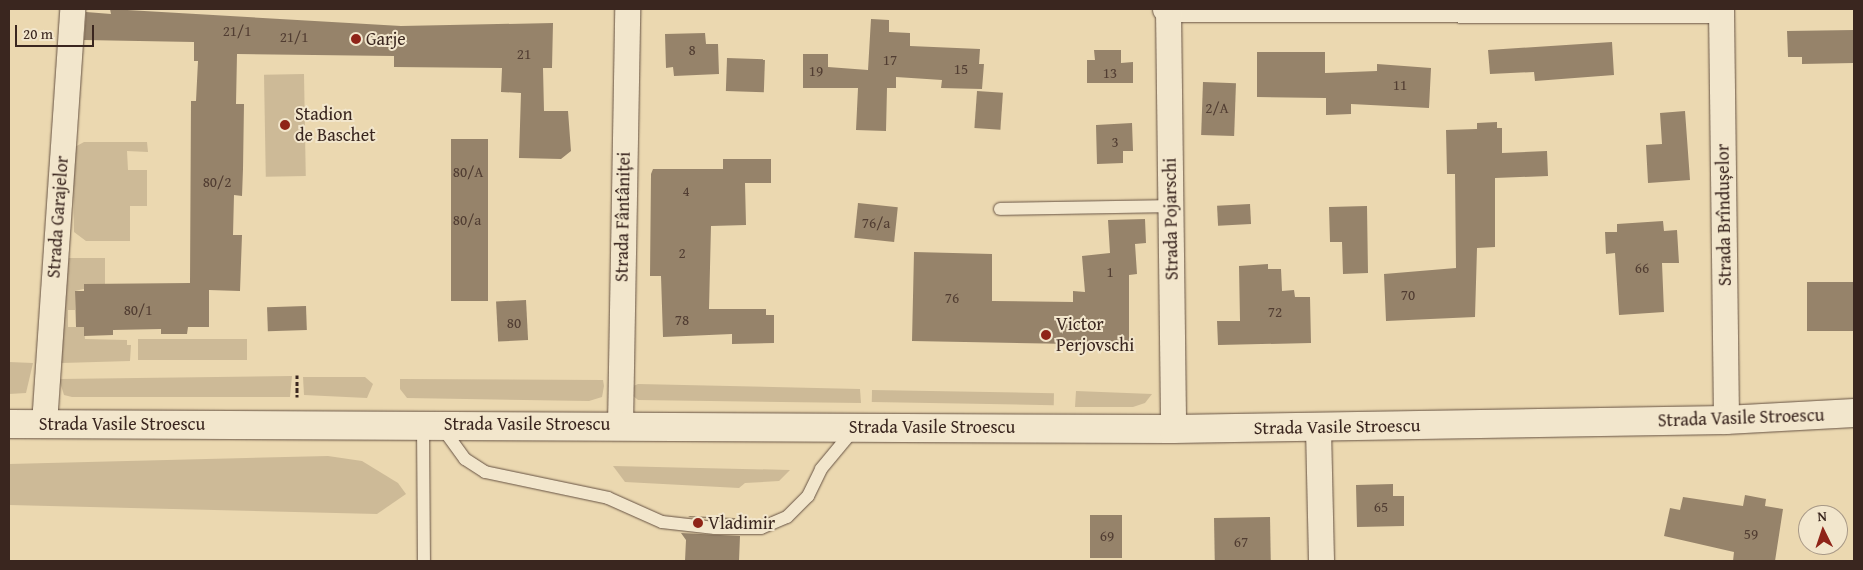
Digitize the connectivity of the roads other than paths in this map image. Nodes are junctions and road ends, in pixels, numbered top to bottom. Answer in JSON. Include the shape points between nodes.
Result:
{"nodes":[{"id":1,"x":72,"y":9,"type":"edge"},
{"id":2,"x":627,"y":9,"type":"edge"},
{"id":3,"x":1167,"y":9,"type":"edge"},
{"id":4,"x":1721,"y":9,"type":"edge"},
{"id":5,"x":1170,"y":206,"type":"junction"},
{"id":6,"x":1000,"y":209,"type":"dead end"},
{"id":7,"x":1854,"y":413,"type":"edge"},
{"id":8,"x":1726,"y":420,"type":"junction"},
{"id":9,"x":9,"y":424,"type":"edge"},
{"id":10,"x":44,"y":424,"type":"junction"},
{"id":11,"x":431,"y":424,"type":"junction"},
{"id":12,"x":620,"y":425,"type":"junction"},
{"id":13,"x":856,"y":426,"type":"junction"},
{"id":14,"x":1318,"y":428,"type":"junction"},
{"id":15,"x":1173,"y":429,"type":"junction"},
{"id":16,"x":424,"y":561,"type":"edge"},
{"id":17,"x":1321,"y":561,"type":"edge"}],
"edges":[{"from":1,"to":10,"type":"street","name":"Strada Garajelor"},
{"from":2,"to":12,"type":"street","name":"Strada Fântâniței"},
{"from":3,"to":4,"type":"street"},
{"from":3,"to":5,"type":"street","name":"Strada Pojarschi"},
{"from":4,"to":8,"type":"street","name":"Strada Brîndușelor"},
{"from":5,"to":6,"type":"lane"},
{"from":5,"to":15,"type":"street","name":"Strada Pojarschi"},
{"from":7,"to":8,"type":"main road","name":"Strada Vasile Stroescu"},
{"from":8,"to":14,"type":"main road","name":"Strada Vasile Stroescu"},
{"from":9,"to":10,"type":"main road","name":"Strada Vasile Stroescu"},
{"from":10,"to":11,"type":"main road","name":"Strada Vasile Stroescu"},
{"from":11,"to":12,"type":"main road","name":"Strada Vasile Stroescu"},
{"from":11,"to":13,"type":"lane","via":[[465,459],[485,472],[608,498],[662,522],[715,528],[760,528],[786,517],[808,496],[820,469]]},
{"from":11,"to":16,"type":"lane"},
{"from":12,"to":13,"type":"main road","name":"Strada Vasile Stroescu"},
{"from":13,"to":15,"type":"main road","name":"Strada Vasile Stroescu"},
{"from":14,"to":15,"type":"main road","name":"Strada Vasile Stroescu"},
{"from":14,"to":17,"type":"street"}]}
